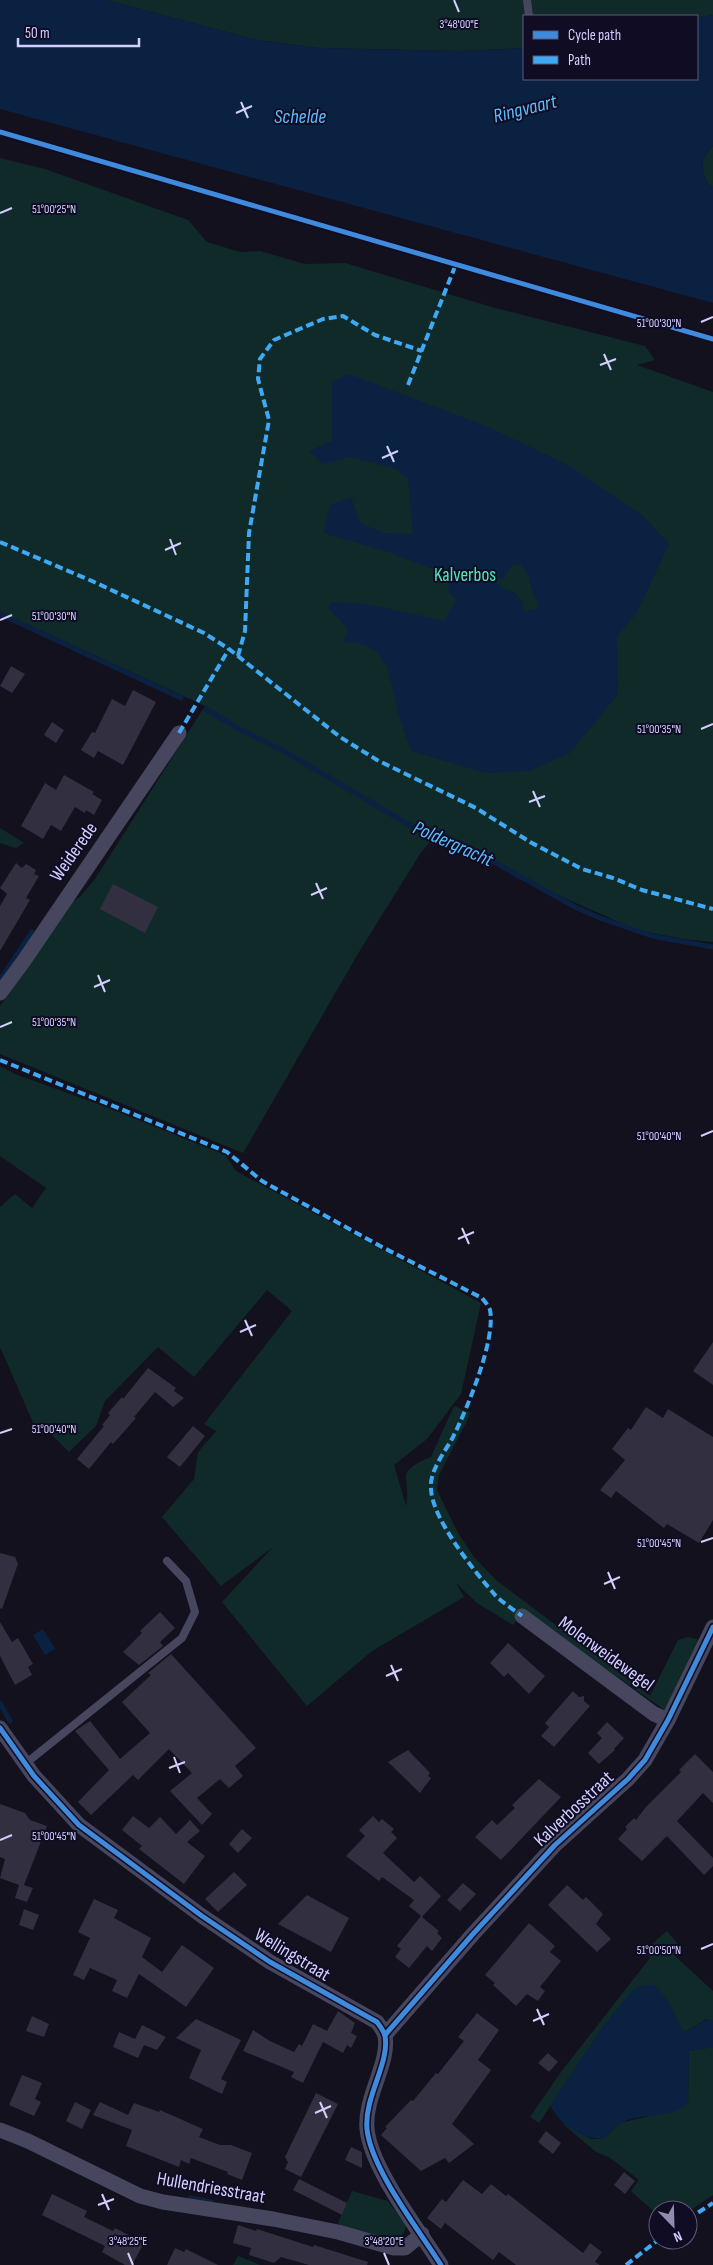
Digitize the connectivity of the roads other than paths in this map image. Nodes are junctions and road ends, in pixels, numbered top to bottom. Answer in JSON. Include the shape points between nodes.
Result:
{"nodes":[{"id":1,"x":527,"y":0,"type":"edge"},
{"id":2,"x":529,"y":15,"type":"edge"},
{"id":3,"x":180,"y":733,"type":"dead end"},
{"id":4,"x":0,"y":993,"type":"edge"},
{"id":5,"x":167,"y":1560,"type":"dead end"},
{"id":6,"x":522,"y":1616,"type":"dead end"},
{"id":7,"x":713,"y":1627,"type":"edge"},
{"id":8,"x":668,"y":1720,"type":"junction"},
{"id":9,"x":0,"y":1728,"type":"edge"},
{"id":10,"x":25,"y":1764,"type":"junction"},
{"id":11,"x":385,"y":2035,"type":"junction"},
{"id":12,"x":0,"y":2130,"type":"edge"},
{"id":13,"x":422,"y":2234,"type":"junction"},
{"id":14,"x":441,"y":2265,"type":"edge"}],
"edges":[{"from":1,"to":2,"type":"lane"},
{"from":3,"to":4,"type":"street","name":"Weiderede"},
{"from":5,"to":10,"type":"lane","via":[[186,1581],[195,1612],[182,1638]]},
{"from":6,"to":8,"type":"street","name":"Molenweidewegel","via":[[654,1714]]},
{"from":7,"to":8,"type":"street","name":"Kalverbosstraat"},
{"from":8,"to":11,"type":"street","name":"Kalverbosstraat","via":[[645,1760],[628,1779],[555,1845]]},
{"from":9,"to":10,"type":"street","name":"Wellingstraat"},
{"from":10,"to":11,"type":"street","name":"Wellingstraat","via":[[79,1825],[270,1962],[377,2022]]},
{"from":11,"to":13,"type":"street","via":[[367,2112],[367,2130],[372,2153]]},
{"from":12,"to":13,"type":"street","name":"Hullendriesstraat","via":[[140,2196],[162,2202],[338,2232],[394,2248],[405,2248]]},
{"from":13,"to":14,"type":"street"}]}
